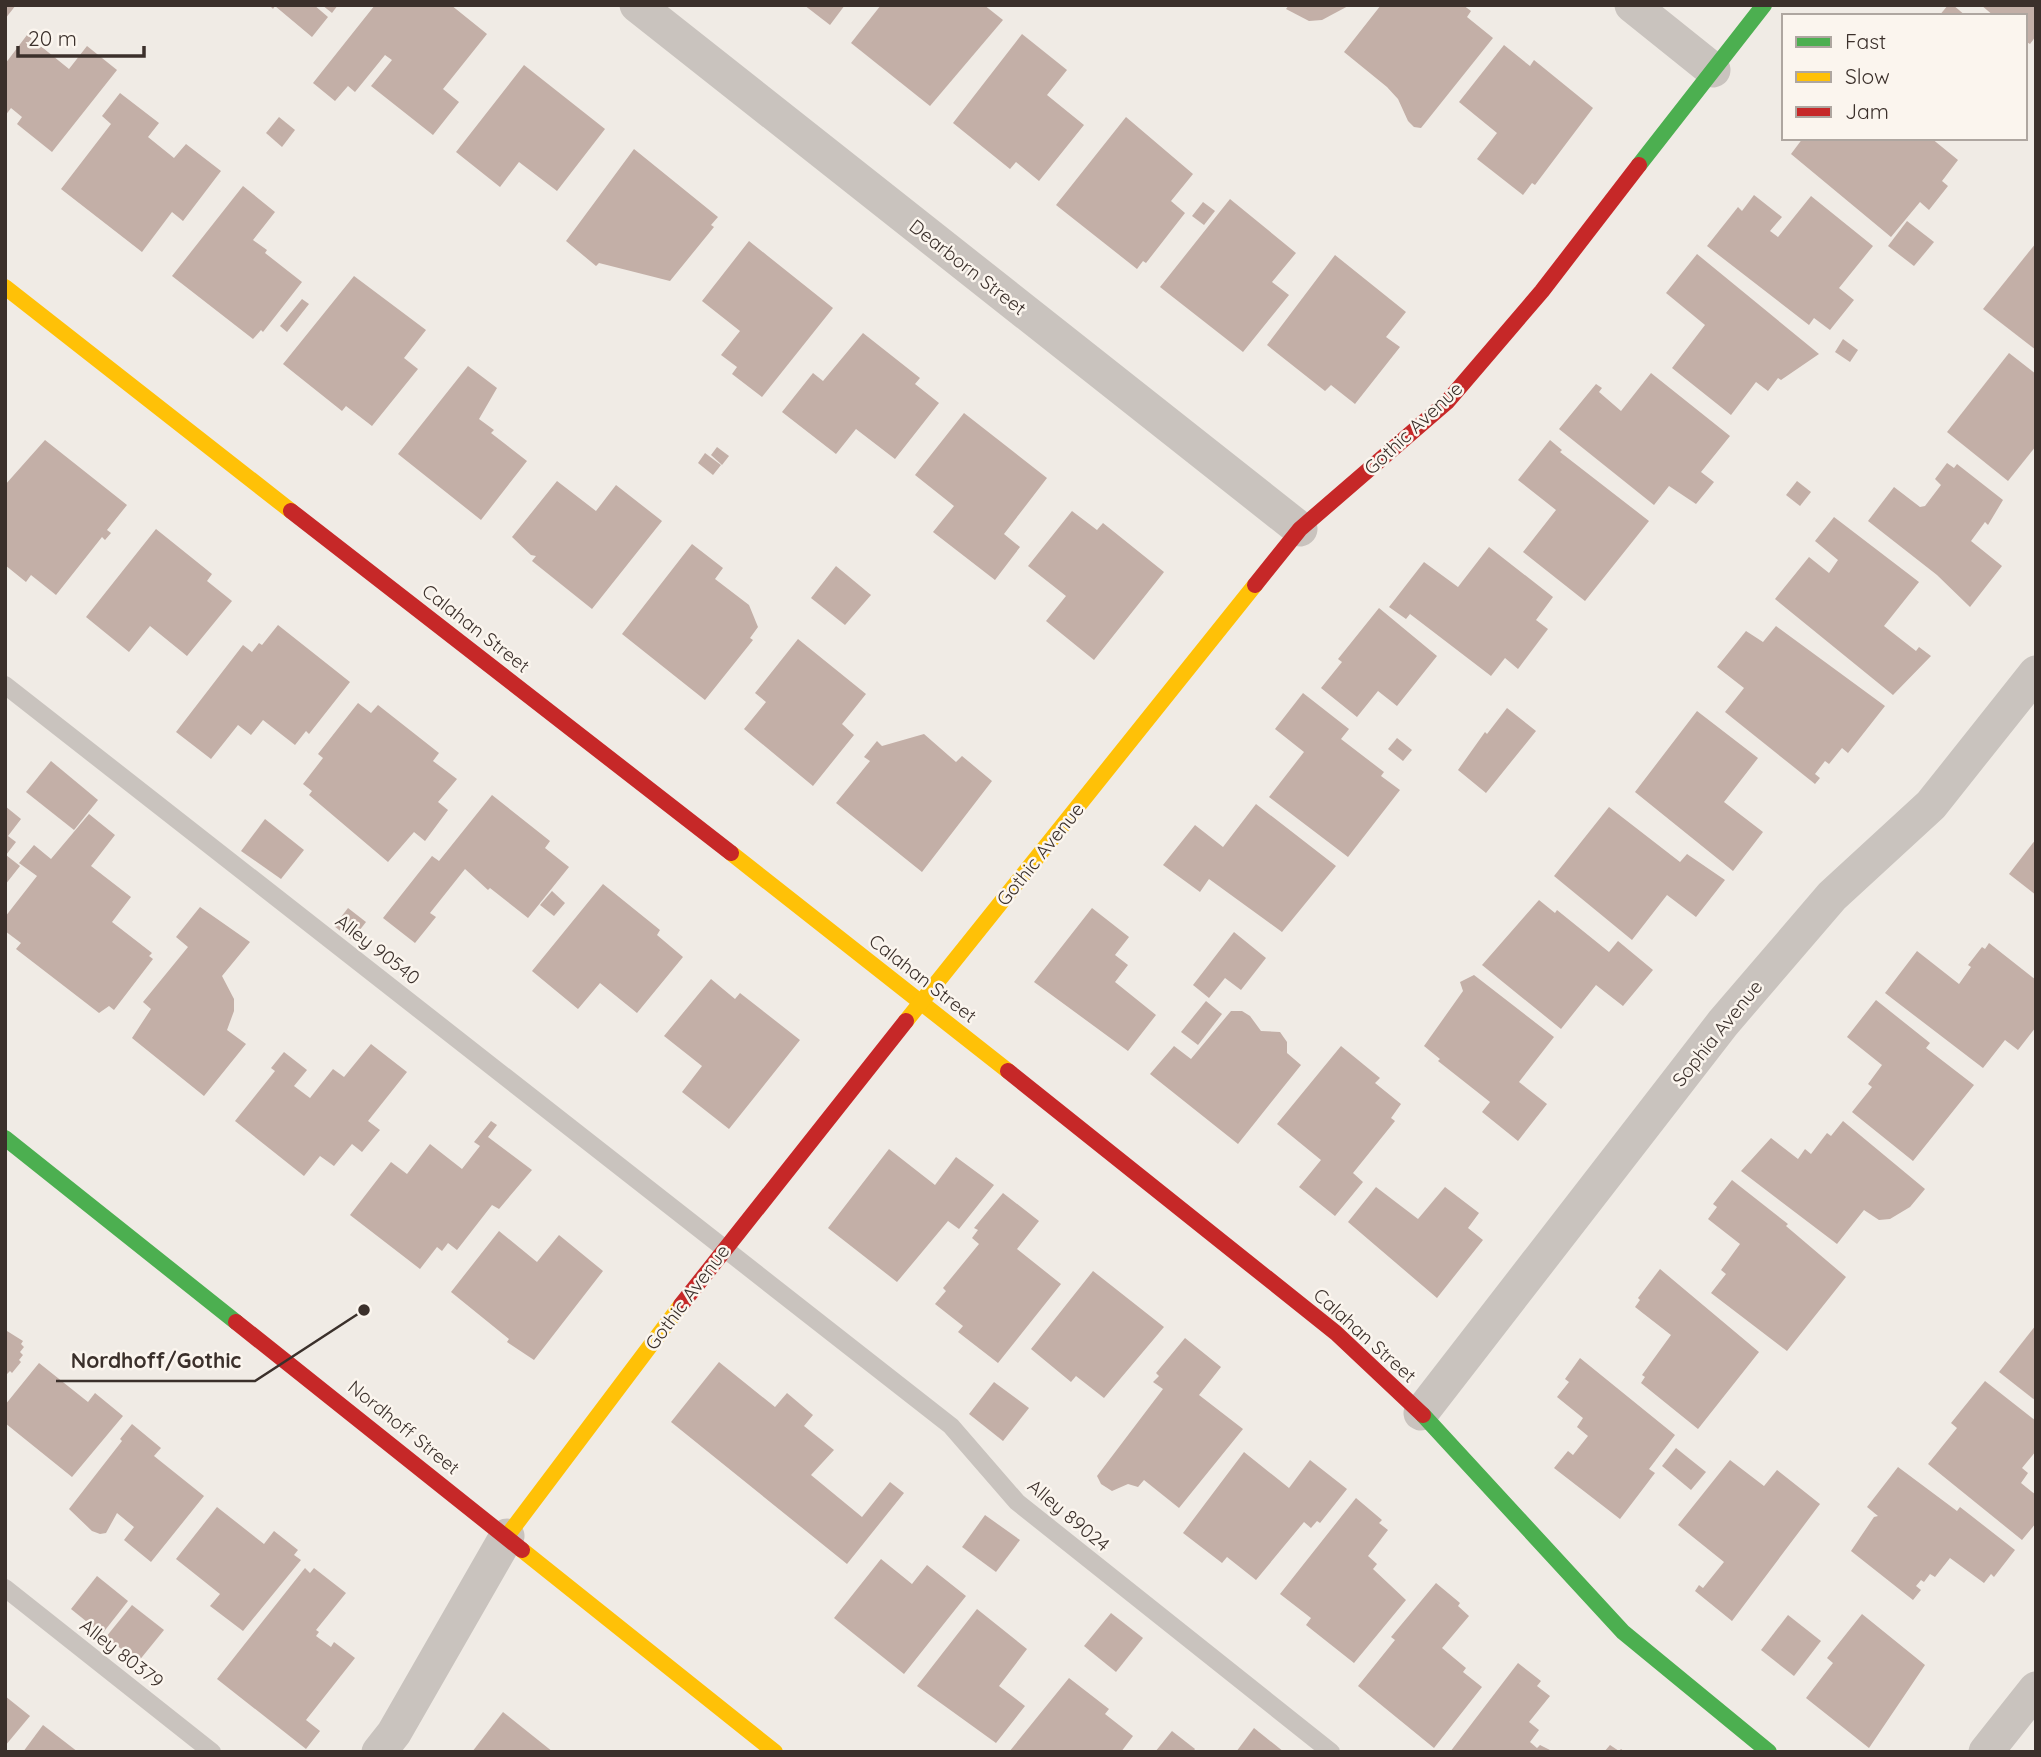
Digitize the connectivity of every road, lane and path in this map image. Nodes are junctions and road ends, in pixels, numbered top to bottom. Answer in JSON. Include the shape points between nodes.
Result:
{"nodes":[{"id":1,"x":637,"y":5,"type":"edge"},
{"id":2,"x":1632,"y":5,"type":"edge"},
{"id":3,"x":1764,"y":5,"type":"edge"},
{"id":4,"x":1713,"y":70,"type":"junction"},
{"id":5,"x":5,"y":287,"type":"edge"},
{"id":6,"x":1300,"y":529,"type":"junction"},
{"id":7,"x":2036,"y":673,"type":"edge"},
{"id":8,"x":5,"y":685,"type":"edge"},
{"id":9,"x":921,"y":1002,"type":"junction"},
{"id":10,"x":5,"y":1138,"type":"edge"},
{"id":11,"x":725,"y":1247,"type":"junction"},
{"id":12,"x":1421,"y":1413,"type":"junction"},
{"id":13,"x":507,"y":1536,"type":"junction"},
{"id":14,"x":5,"y":1588,"type":"edge"},
{"id":15,"x":2036,"y":1689,"type":"edge"},
{"id":16,"x":212,"y":1752,"type":"edge"},
{"id":17,"x":379,"y":1752,"type":"edge"},
{"id":18,"x":775,"y":1752,"type":"edge"},
{"id":19,"x":1331,"y":1752,"type":"edge"},
{"id":20,"x":1769,"y":1752,"type":"edge"},
{"id":21,"x":1986,"y":1752,"type":"edge"}],
"edges":[{"from":1,"to":6,"type":"street","name":"Dearborn Street"},
{"from":2,"to":4,"type":"street"},
{"from":3,"to":4,"type":"street","name":"Gothic Avenue"},
{"from":4,"to":6,"type":"street","name":"Gothic Avenue","via":[[1542,291],[1447,402]]},
{"from":5,"to":9,"type":"street","name":"Calahan Street"},
{"from":6,"to":9,"type":"street","name":"Gothic Avenue"},
{"from":7,"to":12,"type":"street","name":"Sophia Avenue","via":[[1931,805],[1832,895],[1723,1023]]},
{"from":8,"to":11,"type":"lane","name":"Alley 90540"},
{"from":9,"to":11,"type":"street","name":"Gothic Avenue"},
{"from":9,"to":12,"type":"street","name":"Calahan Street","via":[[1336,1333]]},
{"from":10,"to":13,"type":"street","name":"Nordhoff Street"},
{"from":11,"to":13,"type":"street","name":"Gothic Avenue"},
{"from":11,"to":19,"type":"lane","name":"Alley 89024","via":[[951,1426],[1017,1502]]},
{"from":12,"to":20,"type":"street","name":"Calahan Street","via":[[1623,1632]]},
{"from":13,"to":17,"type":"street","name":"Gothic Avenue"},
{"from":13,"to":18,"type":"street","name":"Nordhoff Street"},
{"from":14,"to":16,"type":"lane","name":"Alley 80379"},
{"from":15,"to":21,"type":"street"}]}
